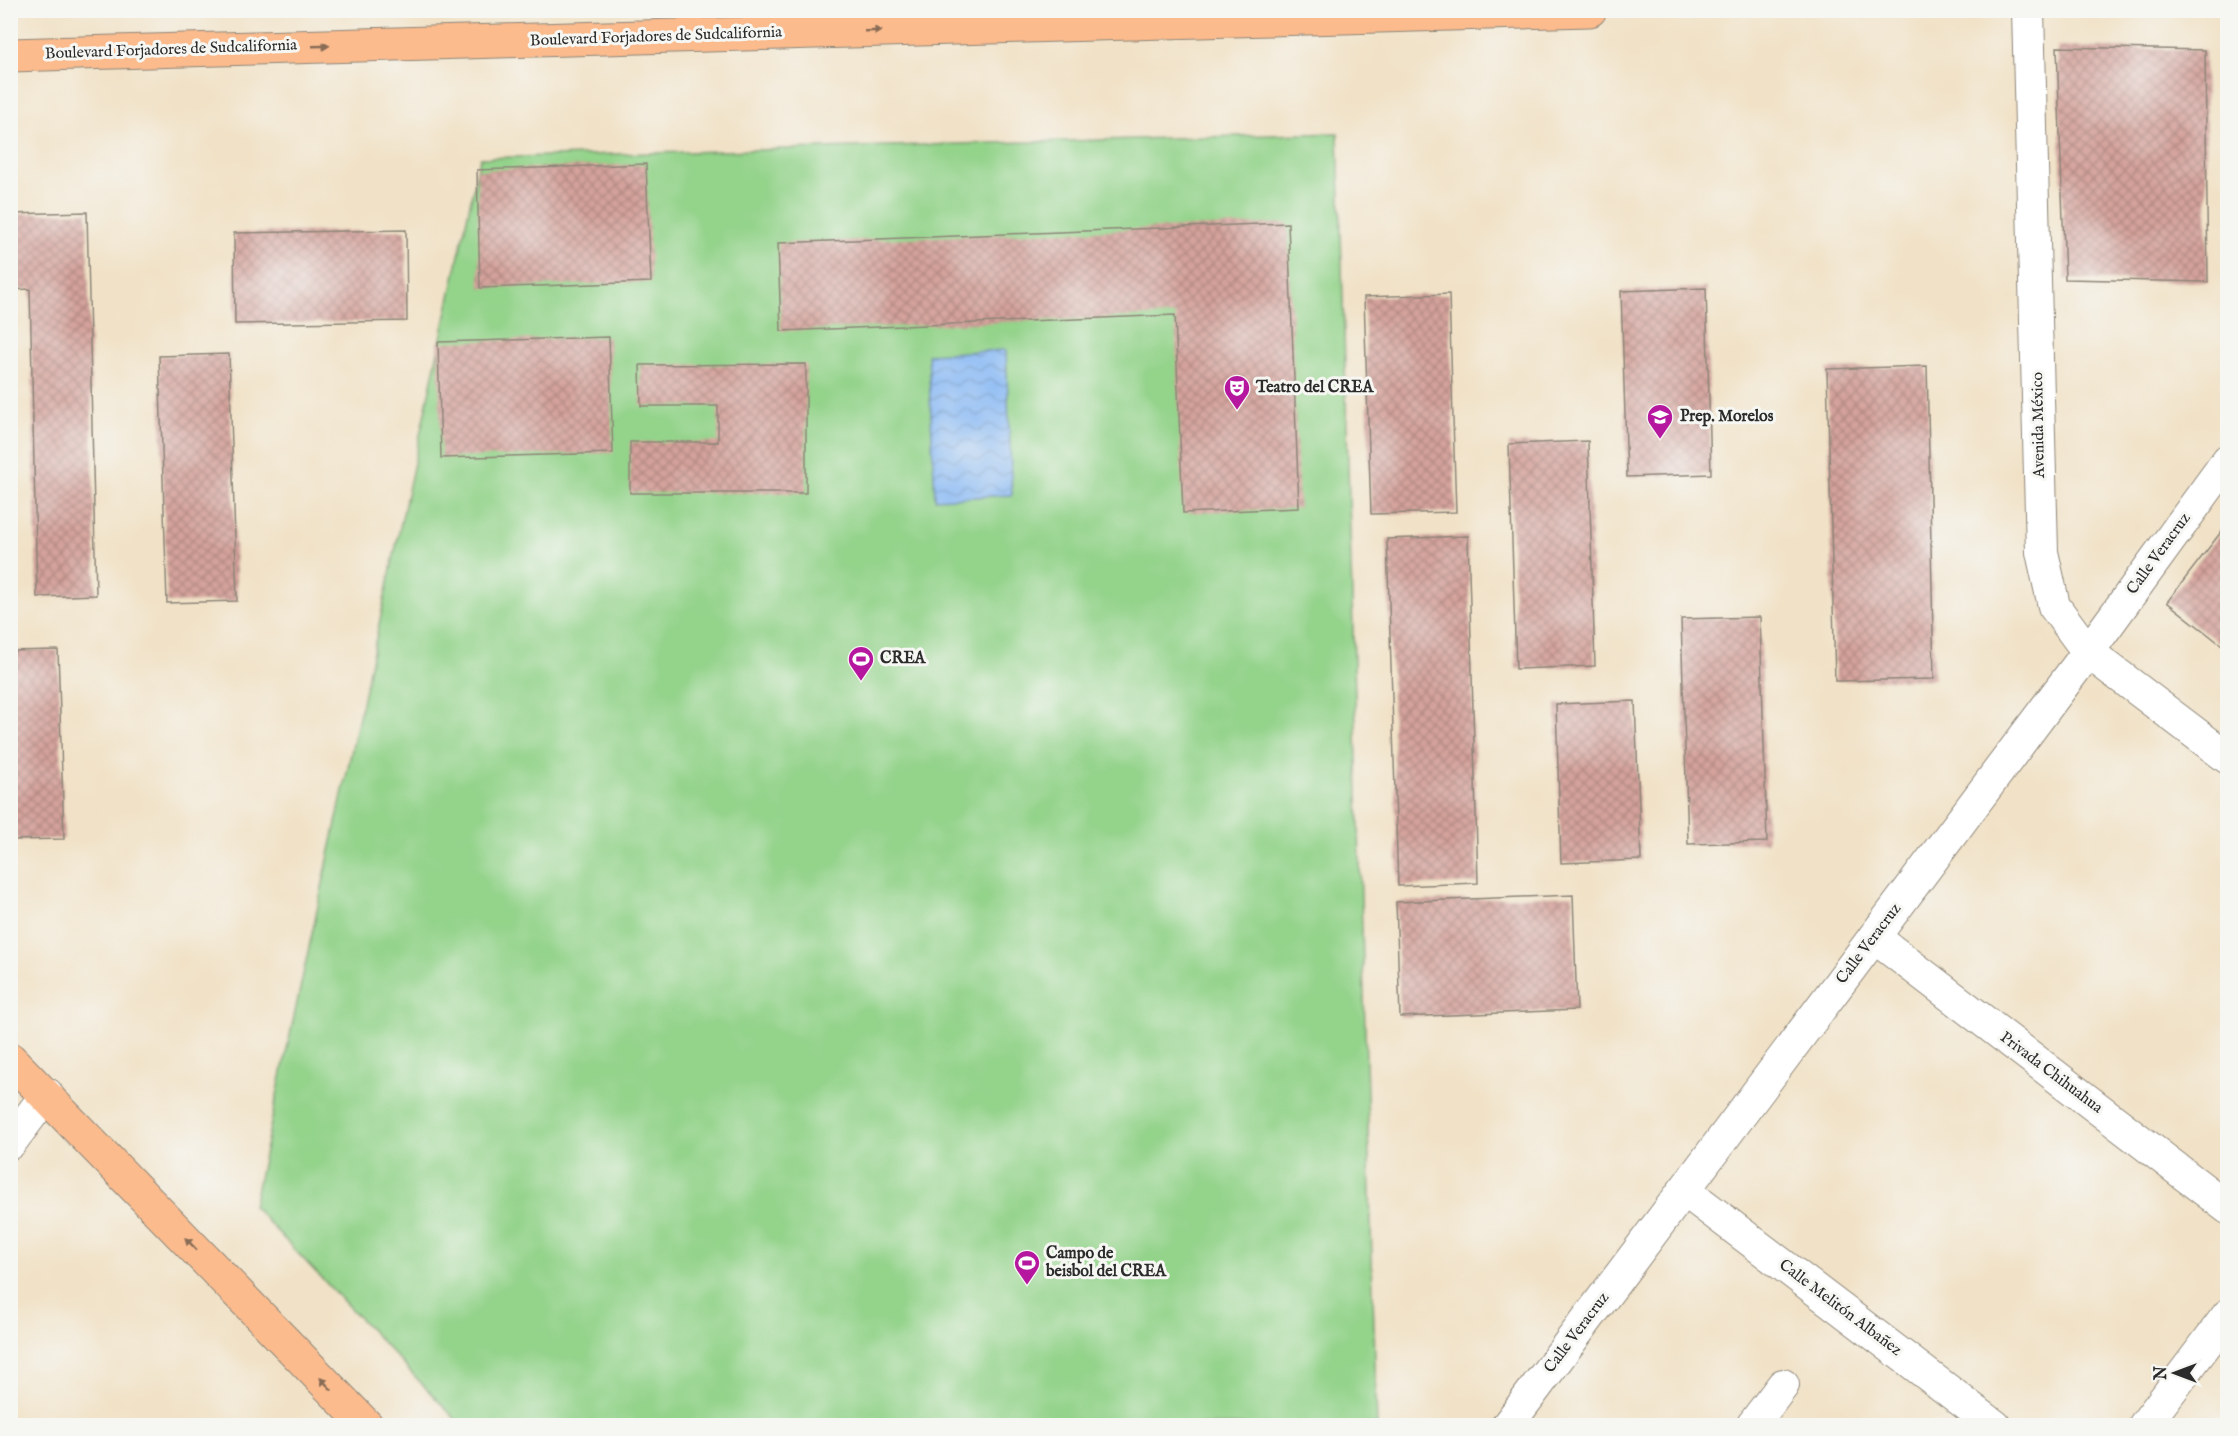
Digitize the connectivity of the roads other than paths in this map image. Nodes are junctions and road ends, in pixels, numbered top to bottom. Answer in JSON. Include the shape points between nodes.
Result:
{"nodes":[{"id":1,"x":1590,"y":10,"type":"edge"},
{"id":2,"x":2028,"y":10,"type":"edge"},
{"id":3,"x":843,"y":21,"type":"edge"},
{"id":4,"x":10,"y":55,"type":"edge"},
{"id":5,"x":2228,"y":460,"type":"edge"},
{"id":6,"x":2088,"y":652,"type":"junction"},
{"id":7,"x":2228,"y":758,"type":"edge"},
{"id":8,"x":1874,"y":937,"type":"junction"},
{"id":9,"x":10,"y":1059,"type":"edge"},
{"id":10,"x":47,"y":1094,"type":"junction"},
{"id":11,"x":10,"y":1143,"type":"edge"},
{"id":12,"x":1684,"y":1190,"type":"junction"},
{"id":13,"x":2228,"y":1208,"type":"edge"},
{"id":14,"x":2228,"y":1315,"type":"edge"},
{"id":15,"x":1783,"y":1385,"type":"dead end"},
{"id":16,"x":367,"y":1425,"type":"edge"},
{"id":17,"x":1507,"y":1425,"type":"edge"},
{"id":18,"x":1752,"y":1425,"type":"edge"},
{"id":19,"x":1995,"y":1425,"type":"edge"},
{"id":20,"x":2144,"y":1425,"type":"edge"}],
"edges":[{"from":3,"to":1,"type":"main road","name":"Boulevard Forjadores de Sudcalifornia","one_way":true},
{"from":2,"to":6,"type":"street","name":"Avenida México","via":[[2042,552],[2055,606]]},
{"from":4,"to":3,"type":"main road","name":"Boulevard Forjadores de Sudcalifornia","one_way":true},
{"from":5,"to":6,"type":"street","name":"Calle Veracruz"},
{"from":6,"to":7,"type":"street","name":"Avenida México"},
{"from":6,"to":8,"type":"street","name":"Calle Veracruz"},
{"from":8,"to":12,"type":"street","name":"Calle Veracruz"},
{"from":8,"to":13,"type":"street","name":"Privada Chihuahua"},
{"from":9,"to":10,"type":"main road"},
{"from":10,"to":11,"type":"street"},
{"from":16,"to":10,"type":"main road","one_way":true},
{"from":12,"to":17,"type":"street","name":"Calle Veracruz"},
{"from":12,"to":19,"type":"street","name":"Calle Melitón Albañez"},
{"from":14,"to":20,"type":"street"},
{"from":15,"to":18,"type":"street"}]}
